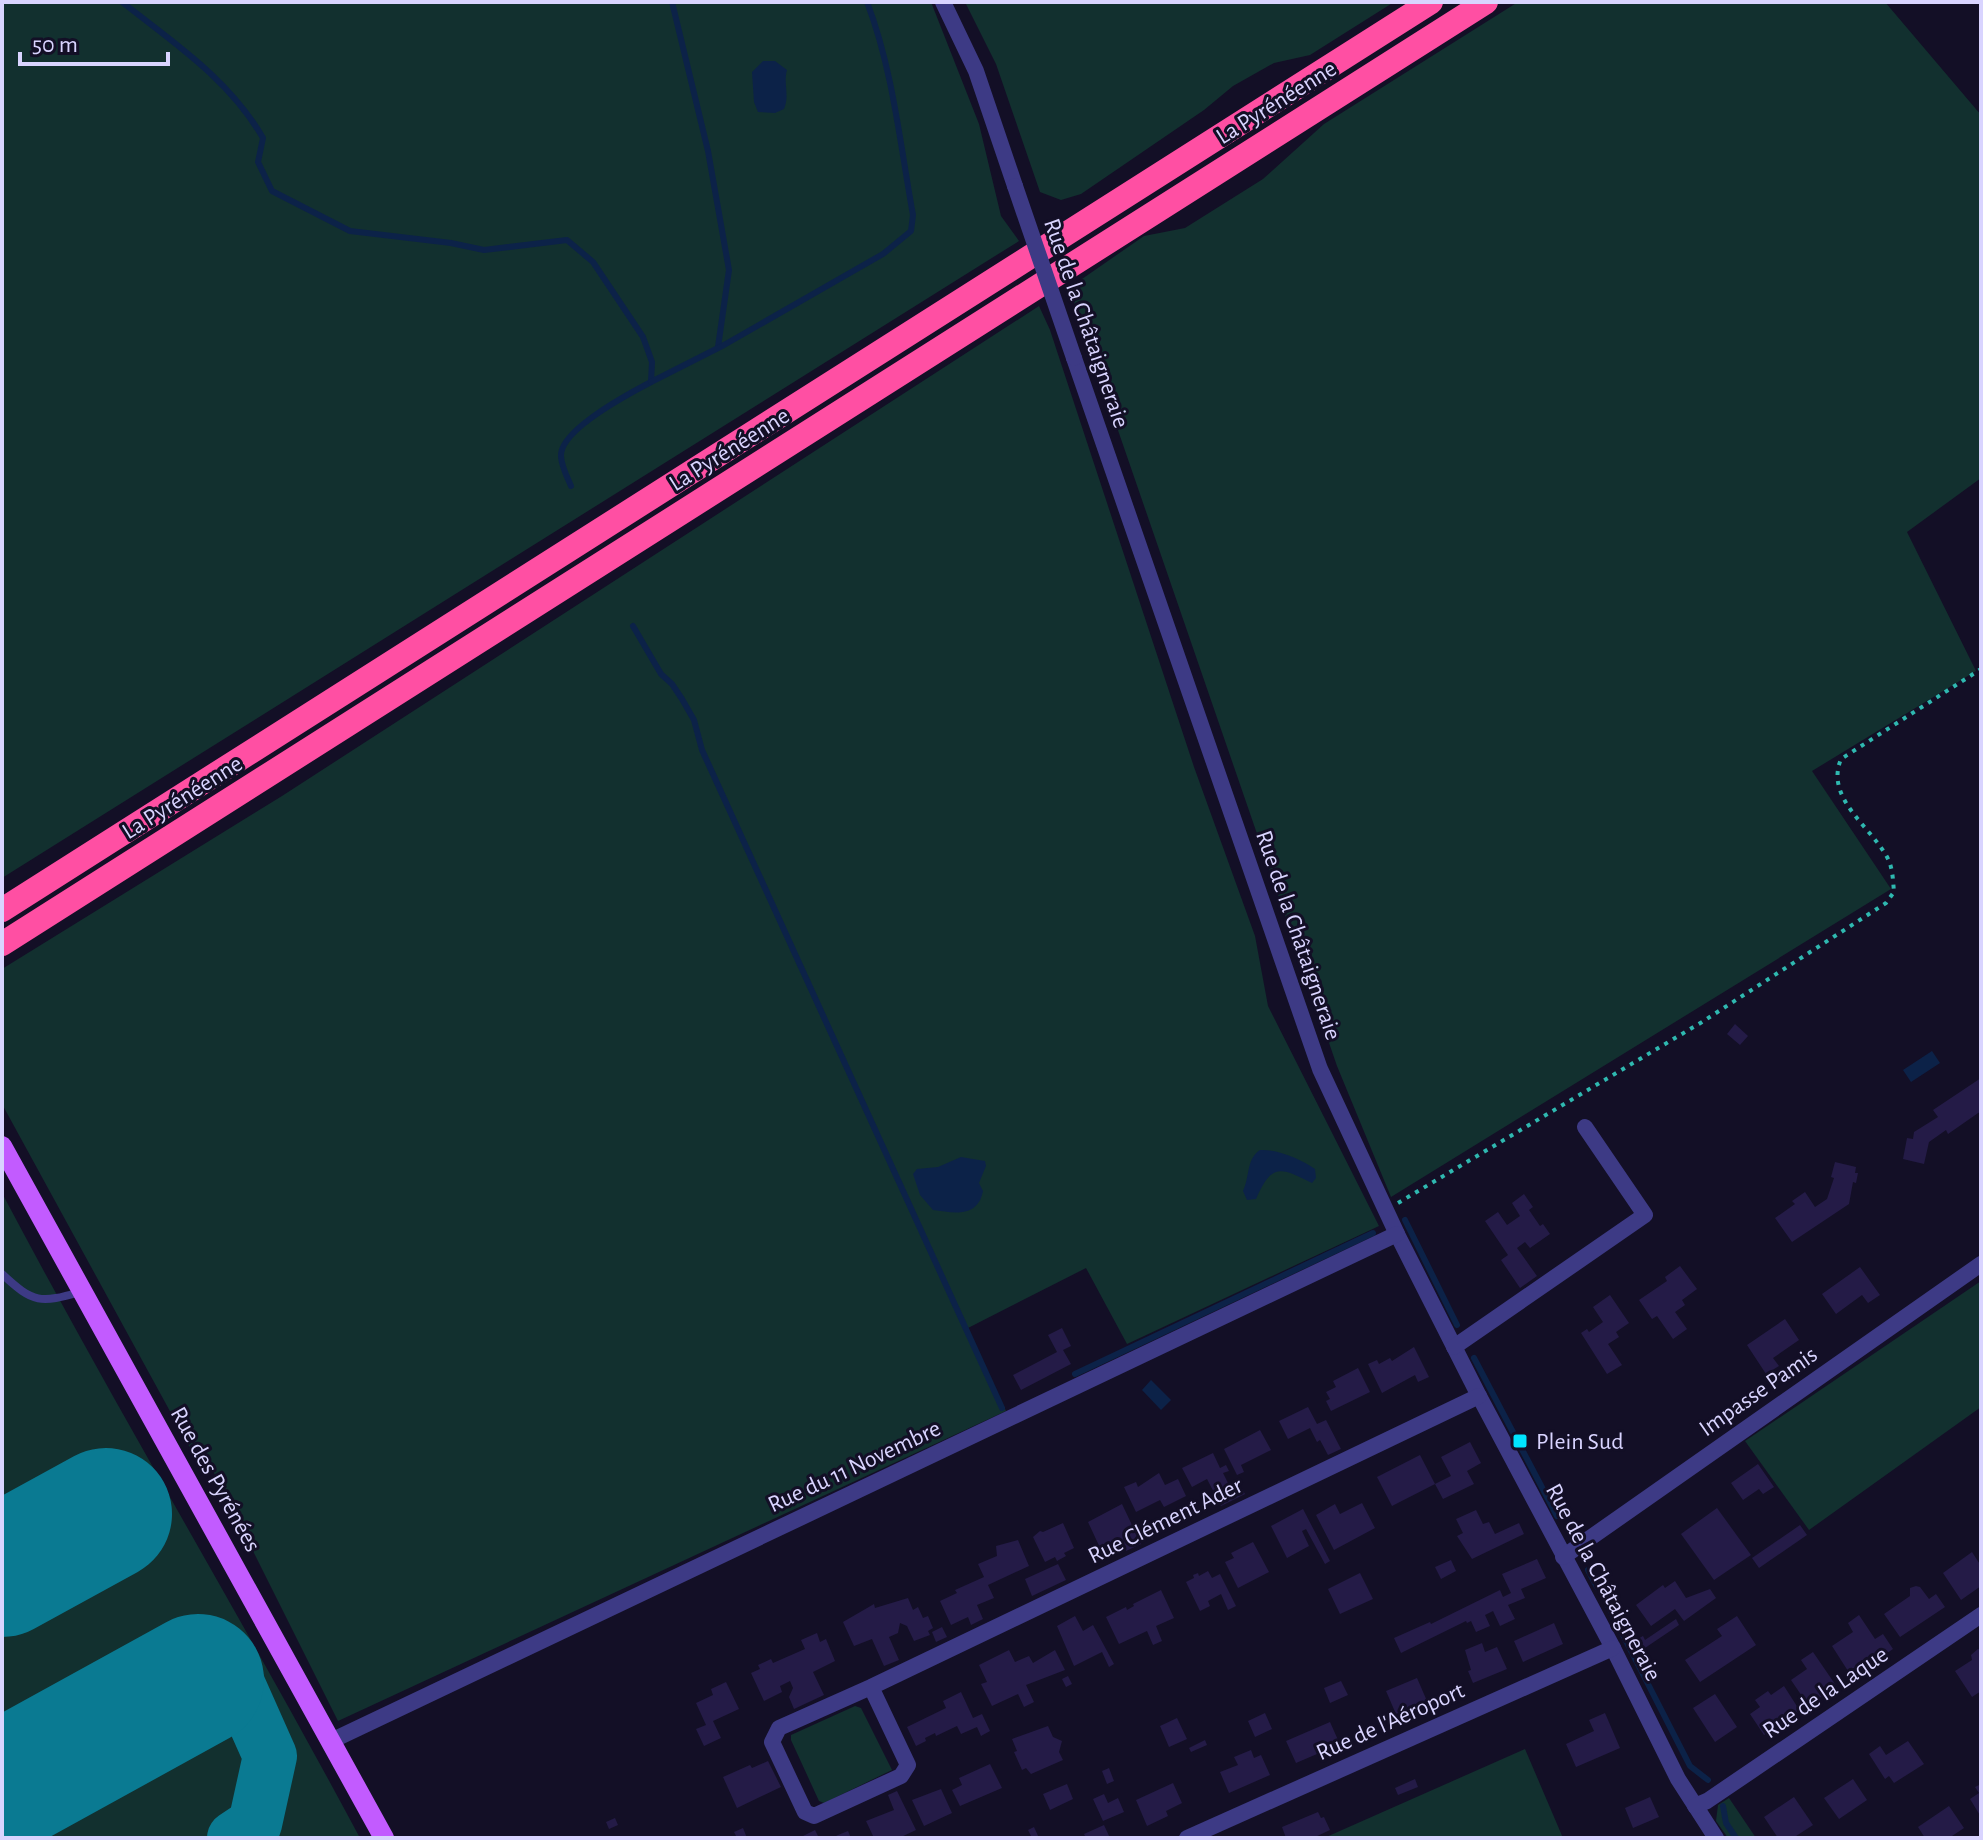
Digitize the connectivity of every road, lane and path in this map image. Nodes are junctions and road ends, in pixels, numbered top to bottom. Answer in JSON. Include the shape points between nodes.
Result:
{"nodes":[{"id":1,"x":943,"y":2,"type":"edge"},
{"id":2,"x":1431,"y":2,"type":"edge"},
{"id":3,"x":1486,"y":2,"type":"edge"},
{"id":4,"x":1981,"y":669,"type":"edge"},
{"id":5,"x":2,"y":910,"type":"edge"},
{"id":6,"x":2,"y":944,"type":"edge"},
{"id":7,"x":1585,"y":1127,"type":"dead end"},
{"id":8,"x":2,"y":1146,"type":"edge"},
{"id":9,"x":1386,"y":1210,"type":"junction"},
{"id":10,"x":1397,"y":1234,"type":"junction"},
{"id":11,"x":1981,"y":1264,"type":"edge"},
{"id":12,"x":2,"y":1274,"type":"edge"},
{"id":13,"x":82,"y":1292,"type":"junction"},
{"id":14,"x":1454,"y":1347,"type":"junction"},
{"id":15,"x":1479,"y":1396,"type":"junction"},
{"id":16,"x":1563,"y":1557,"type":"junction"},
{"id":17,"x":1981,"y":1615,"type":"edge"},
{"id":18,"x":1613,"y":1648,"type":"junction"},
{"id":19,"x":871,"y":1687,"type":"junction"},
{"id":20,"x":331,"y":1741,"type":"junction"},
{"id":21,"x":1695,"y":1806,"type":"junction"},
{"id":22,"x":384,"y":1838,"type":"edge"},
{"id":23,"x":1187,"y":1838,"type":"edge"},
{"id":24,"x":1716,"y":1838,"type":"edge"}],
"edges":[{"from":1,"to":9,"type":"street","name":"Rue de la Châtaigneraie","bridge":true,"via":[[976,71],[1320,1069]]},
{"from":2,"to":5,"type":"highway","name":"La Pyrénéenne"},
{"from":3,"to":6,"type":"highway","name":"La Pyrénéenne"},
{"from":4,"to":9,"type":"path","via":[[1841,759],[1836,771],[1840,794],[1889,861],[1894,892],[1886,903],[1702,1022]]},
{"from":7,"to":14,"type":"street","via":[[1645,1215]]},
{"from":8,"to":13,"type":"main road","name":"Rue des Pyrénées"},
{"from":9,"to":10,"type":"street","name":"Rue de la Châtaigneraie"},
{"from":10,"to":14,"type":"street","name":"Rue de la Châtaigneraie"},
{"from":10,"to":20,"type":"street","name":"Rue du 11 Novembre"},
{"from":11,"to":16,"type":"street","name":"Impasse Pamis"},
{"from":12,"to":13,"type":"lane","via":[[21,1292],[47,1301]]},
{"from":13,"to":20,"type":"main road","name":"Rue des Pyrénées"},
{"from":14,"to":15,"type":"street","name":"Rue de la Châtaigneraie"},
{"from":15,"to":16,"type":"street","name":"Rue de la Châtaigneraie"},
{"from":15,"to":19,"type":"street","name":"Rue Clément Ader"},
{"from":16,"to":18,"type":"street","name":"Rue de la Châtaigneraie"},
{"from":17,"to":21,"type":"street","name":"Rue de la Laque"},
{"from":18,"to":21,"type":"street","name":"Rue de la Châtaigneraie"},
{"from":18,"to":23,"type":"street","name":"Rue de l'Aéroport"},
{"from":19,"to":19,"type":"street","name":"Rue Clément Ader","via":[[779,1728],[772,1742],[805,1812],[814,1816],[901,1776],[908,1765]]},
{"from":20,"to":22,"type":"main road","name":"Rue des Pyrénées"},
{"from":21,"to":24,"type":"street","name":"Rue de la Châtaigneraie"}]}
